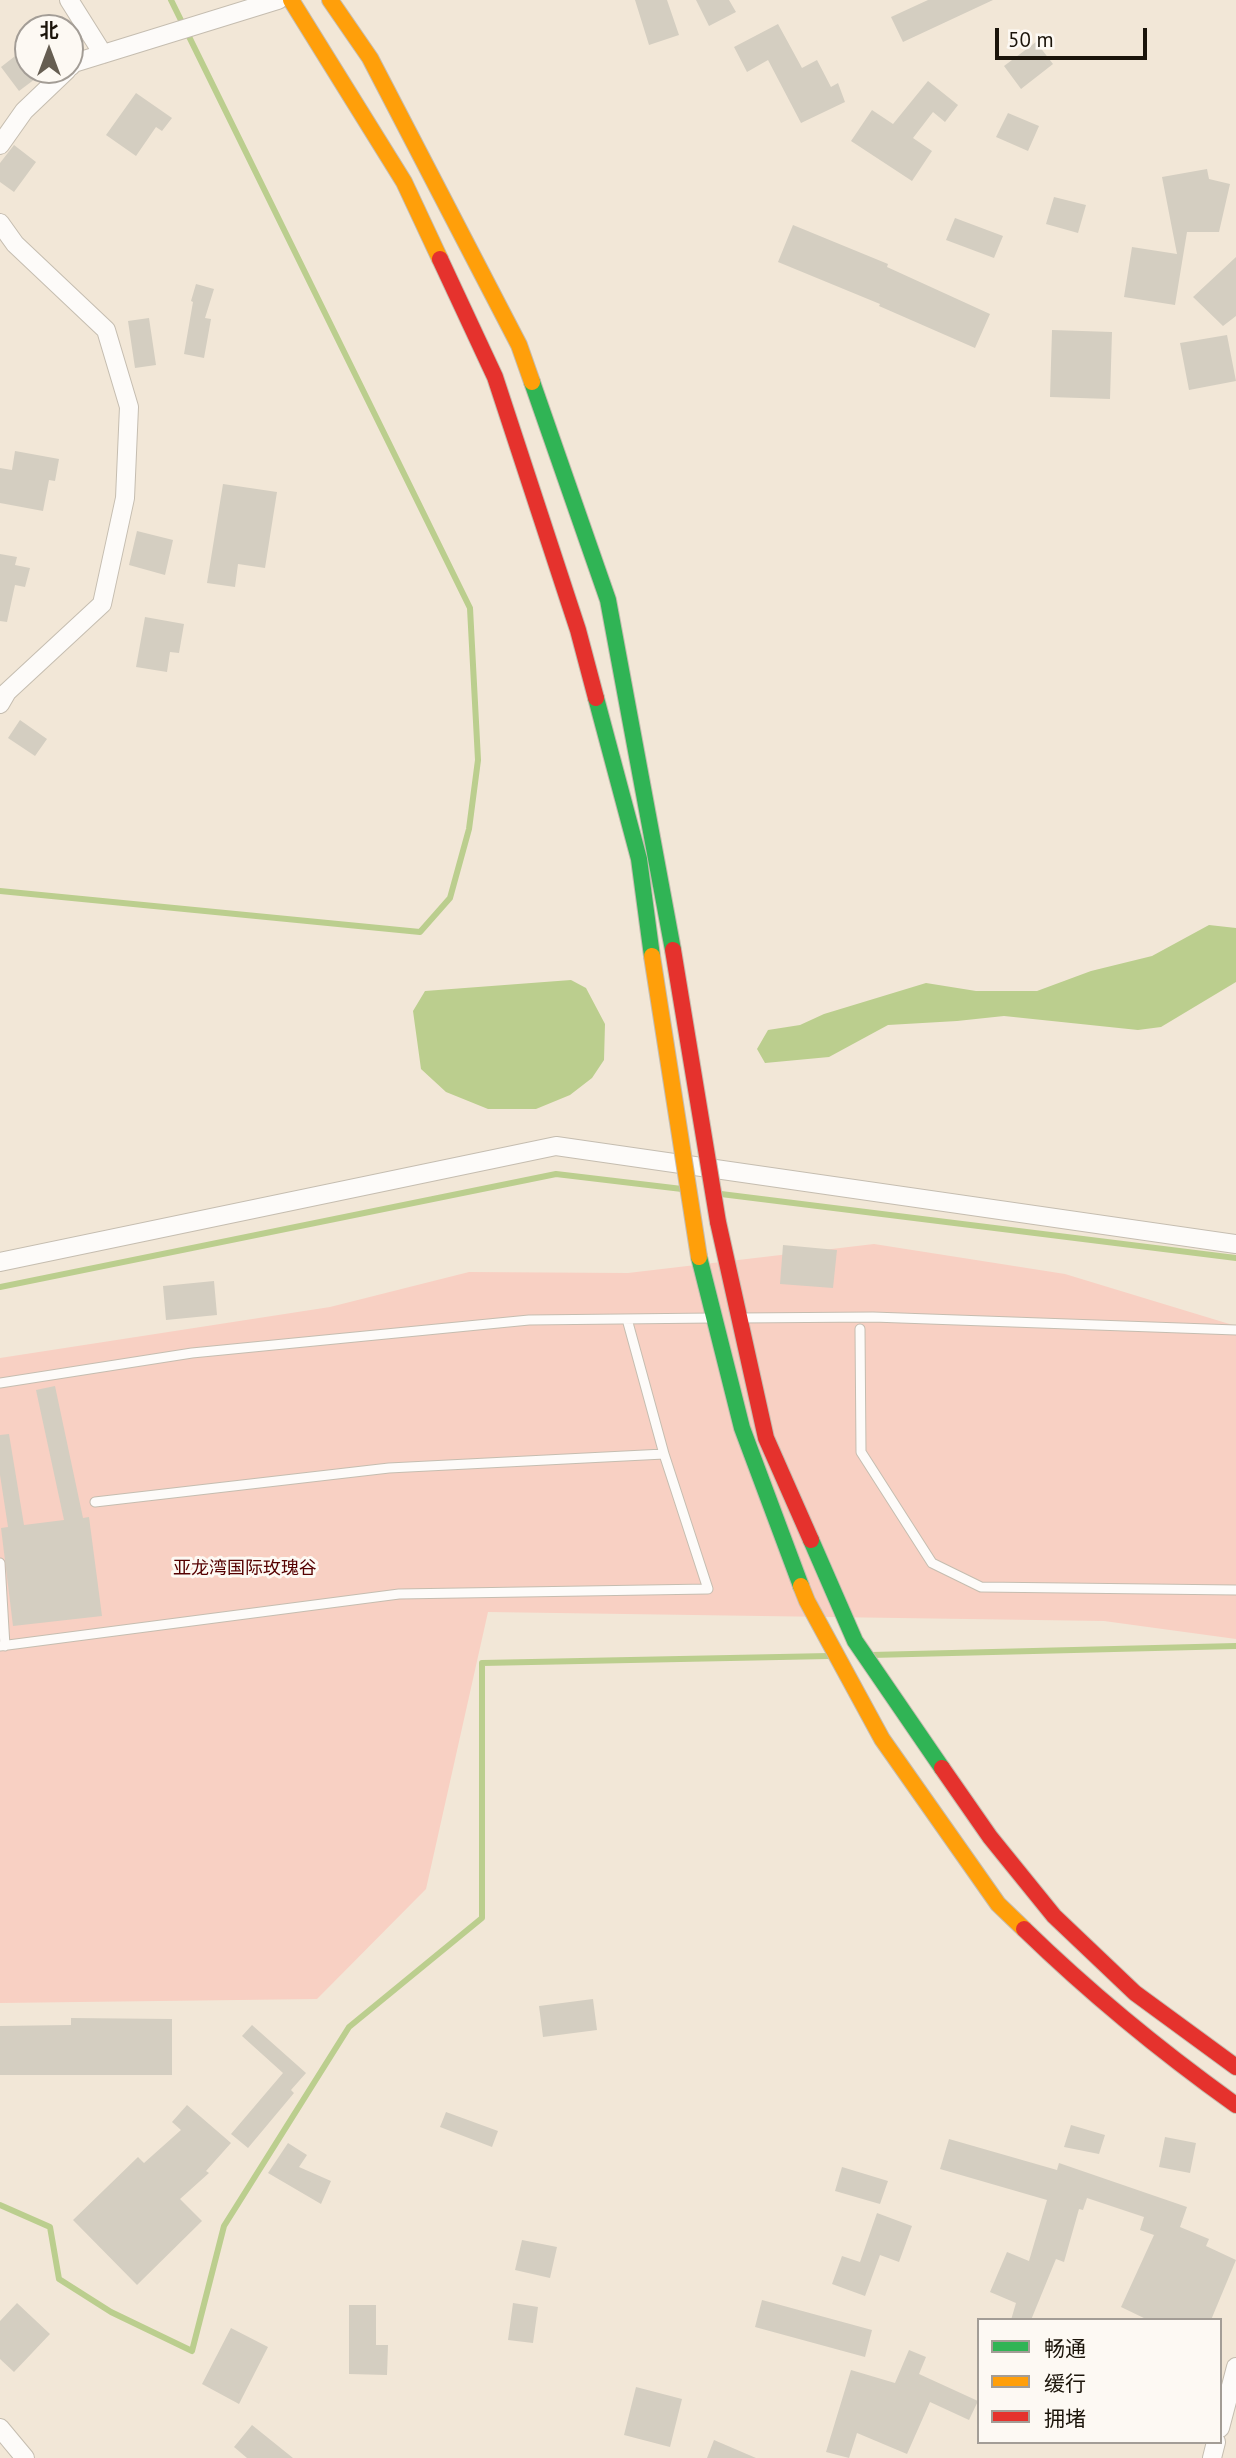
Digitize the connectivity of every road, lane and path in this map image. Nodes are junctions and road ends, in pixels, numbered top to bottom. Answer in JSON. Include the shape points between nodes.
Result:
{"nodes":[{"id":1,"x":69,"y":0,"type":"edge"},
{"id":2,"x":278,"y":0,"type":"edge"},
{"id":3,"x":291,"y":0,"type":"edge"},
{"id":4,"x":330,"y":0,"type":"edge"},
{"id":5,"x":103,"y":54,"type":"junction"},
{"id":6,"x":84,"y":60,"type":"edge"},
{"id":7,"x":53,"y":84,"type":"edge"},
{"id":8,"x":0,"y":145,"type":"edge"},
{"id":9,"x":0,"y":223,"type":"edge"},
{"id":10,"x":0,"y":704,"type":"edge"},
{"id":11,"x":1236,"y":1244,"type":"edge"},
{"id":12,"x":0,"y":1262,"type":"edge"},
{"id":13,"x":627,"y":1319,"type":"junction"},
{"id":14,"x":860,"y":1329,"type":"dead end"},
{"id":15,"x":1236,"y":1330,"type":"edge"},
{"id":16,"x":0,"y":1382,"type":"edge"},
{"id":17,"x":664,"y":1454,"type":"junction"},
{"id":18,"x":95,"y":1502,"type":"dead end"},
{"id":19,"x":0,"y":1563,"type":"edge"},
{"id":20,"x":1236,"y":1590,"type":"edge"},
{"id":21,"x":3,"y":1646,"type":"edge"},
{"id":22,"x":1236,"y":2067,"type":"edge"},
{"id":23,"x":1236,"y":2105,"type":"edge"},
{"id":24,"x":1236,"y":2367,"type":"edge"},
{"id":25,"x":1222,"y":2420,"type":"edge"},
{"id":26,"x":0,"y":2428,"type":"edge"},
{"id":27,"x":25,"y":2458,"type":"edge"}],
"edges":[{"from":1,"to":5,"type":"street"},
{"from":2,"to":5,"type":"street"},
{"from":3,"to":23,"type":"main road","bridge":true,"via":[[404,182],[495,377],[579,630],[639,859],[699,1257],[742,1428],[807,1601],[882,1739],[998,1904],[1074,1979]]},
{"from":4,"to":22,"type":"main road","bridge":true,"via":[[370,58],[519,345],[608,600],[718,1222],[766,1438],[855,1642],[990,1837],[1054,1916],[1135,1993]]},
{"from":5,"to":6,"type":"street"},
{"from":7,"to":8,"type":"street","via":[[24,111]]},
{"from":9,"to":10,"type":"street","via":[[15,244],[106,330],[129,407],[125,498],[102,604],[7,692]]},
{"from":11,"to":12,"type":"street","via":[[556,1146]]},
{"from":13,"to":15,"type":"lane","via":[[873,1317]]},
{"from":13,"to":16,"type":"lane","via":[[529,1320],[205,1352]]},
{"from":13,"to":17,"type":"lane"},
{"from":14,"to":20,"type":"lane","via":[[862,1452],[932,1563],[981,1587]]},
{"from":17,"to":18,"type":"lane","via":[[389,1468]]},
{"from":17,"to":21,"type":"lane","via":[[708,1589],[399,1594]]},
{"from":19,"to":21,"type":"lane"},
{"from":24,"to":25,"type":"street"},
{"from":26,"to":27,"type":"street"}]}
